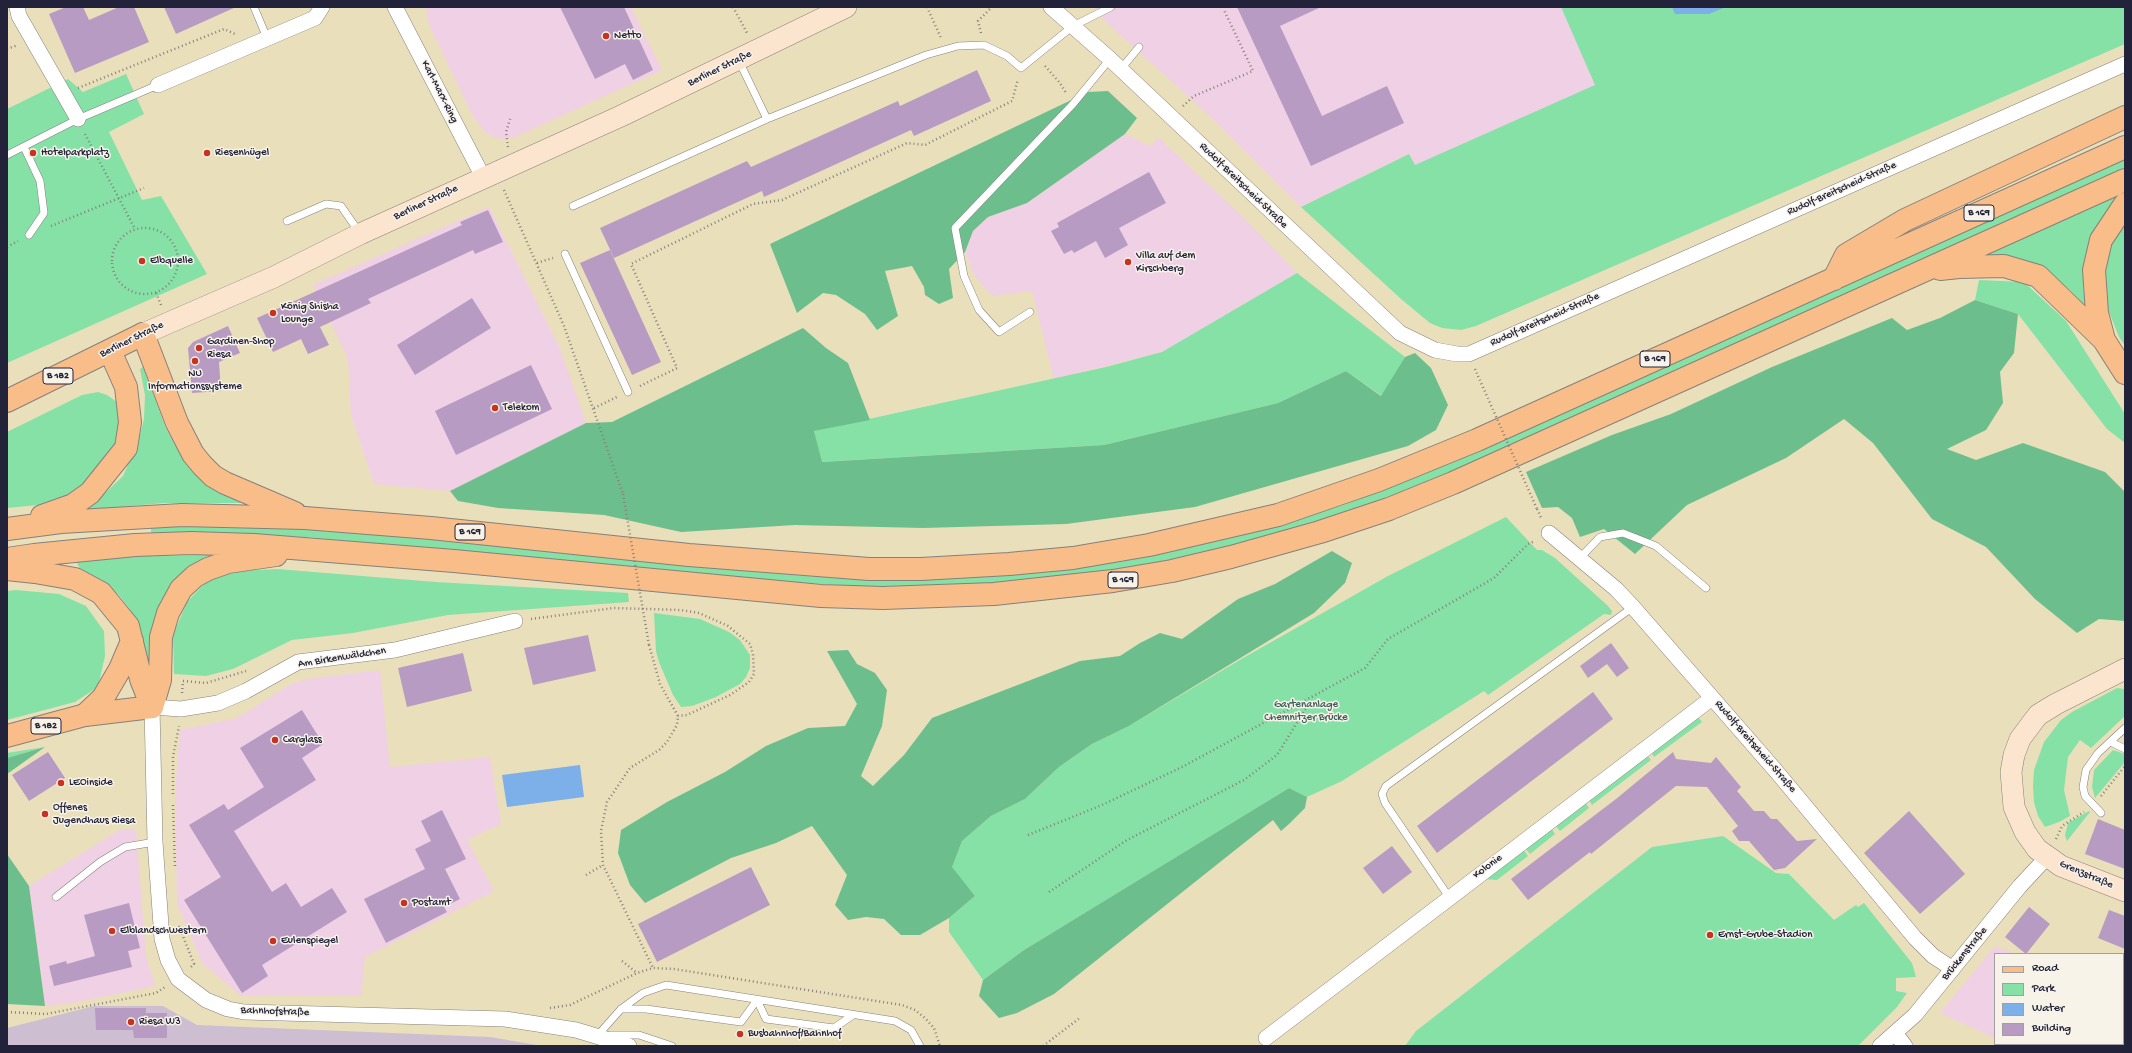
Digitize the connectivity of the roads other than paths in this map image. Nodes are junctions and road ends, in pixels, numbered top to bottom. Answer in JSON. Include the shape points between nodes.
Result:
{"nodes":[{"id":1,"x":17,"y":7,"type":"edge"},
{"id":2,"x":254,"y":7,"type":"edge"},
{"id":3,"x":322,"y":7,"type":"edge"},
{"id":4,"x":395,"y":7,"type":"edge"},
{"id":5,"x":846,"y":7,"type":"edge"},
{"id":6,"x":1051,"y":7,"type":"edge"},
{"id":7,"x":1111,"y":7,"type":"edge"},
{"id":8,"x":1073,"y":26,"type":"junction"},
{"id":9,"x":261,"y":40,"type":"junction"},
{"id":10,"x":1139,"y":47,"type":"dead end"},
{"id":11,"x":748,"y":56,"type":"junction"},
{"id":12,"x":1116,"y":64,"type":"junction"},
{"id":13,"x":2125,"y":64,"type":"edge"},
{"id":14,"x":158,"y":85,"type":"joint"},
{"id":15,"x":2125,"y":117,"type":"edge"},
{"id":16,"x":78,"y":119,"type":"junction"},
{"id":17,"x":767,"y":119,"type":"junction"},
{"id":18,"x":24,"y":147,"type":"junction"},
{"id":19,"x":2125,"y":147,"type":"edge"},
{"id":20,"x":7,"y":154,"type":"edge"},
{"id":21,"x":483,"y":177,"type":"junction"},
{"id":22,"x":2125,"y":180,"type":"edge"},
{"id":23,"x":2125,"y":204,"type":"edge"},
{"id":24,"x":573,"y":206,"type":"dead end"},
{"id":25,"x":287,"y":221,"type":"dead end"},
{"id":26,"x":360,"y":234,"type":"junction"},
{"id":27,"x":29,"y":235,"type":"road end"},
{"id":28,"x":565,"y":254,"type":"road end"},
{"id":29,"x":1919,"y":272,"type":"junction"},
{"id":30,"x":1834,"y":279,"type":"junction"},
{"id":31,"x":1030,"y":312,"type":"dead end"},
{"id":32,"x":143,"y":334,"type":"junction"},
{"id":33,"x":2104,"y":340,"type":"junction"},
{"id":34,"x":110,"y":351,"type":"junction"},
{"id":35,"x":2125,"y":373,"type":"edge"},
{"id":36,"x":628,"y":392,"type":"road end"},
{"id":37,"x":7,"y":401,"type":"edge"},
{"id":38,"x":305,"y":518,"type":"junction"},
{"id":39,"x":7,"y":529,"type":"edge"},
{"id":40,"x":1549,"y":533,"type":"road end"},
{"id":41,"x":309,"y":550,"type":"junction"},
{"id":42,"x":1580,"y":558,"type":"junction"},
{"id":43,"x":7,"y":559,"type":"edge"},
{"id":44,"x":7,"y":570,"type":"edge"},
{"id":45,"x":1706,"y":588,"type":"dead end"},
{"id":46,"x":1633,"y":607,"type":"junction"},
{"id":47,"x":515,"y":621,"type":"road end"},
{"id":48,"x":132,"y":641,"type":"junction"},
{"id":49,"x":2125,"y":669,"type":"edge"},
{"id":50,"x":1712,"y":698,"type":"junction"},
{"id":51,"x":152,"y":707,"type":"junction"},
{"id":52,"x":85,"y":715,"type":"junction"},
{"id":53,"x":2125,"y":728,"type":"edge"},
{"id":54,"x":7,"y":736,"type":"edge"},
{"id":55,"x":2112,"y":742,"type":"junction"},
{"id":56,"x":2125,"y":749,"type":"edge"},
{"id":57,"x":2101,"y":813,"type":"dead end"},
{"id":58,"x":155,"y":842,"type":"junction"},
{"id":59,"x":2047,"y":857,"type":"junction"},
{"id":60,"x":2125,"y":891,"type":"edge"},
{"id":61,"x":56,"y":897,"type":"dead end"},
{"id":62,"x":1449,"y":898,"type":"junction"},
{"id":63,"x":1953,"y":969,"type":"junction"},
{"id":64,"x":757,"y":1000,"type":"junction"},
{"id":65,"x":621,"y":1009,"type":"junction"},
{"id":66,"x":854,"y":1015,"type":"junction"},
{"id":67,"x":1895,"y":1033,"type":"junction"},
{"id":68,"x":598,"y":1035,"type":"junction"},
{"id":69,"x":1266,"y":1038,"type":"dead end"},
{"id":70,"x":629,"y":1046,"type":"edge"},
{"id":71,"x":672,"y":1046,"type":"edge"},
{"id":72,"x":920,"y":1046,"type":"edge"},
{"id":73,"x":1880,"y":1046,"type":"edge"},
{"id":74,"x":1905,"y":1046,"type":"edge"}],
"edges":[{"from":1,"to":16,"type":"street","via":[[19,16]]},
{"from":2,"to":9,"type":"lane"},
{"from":3,"to":9,"type":"street","via":[[315,18]]},
{"from":4,"to":21,"type":"street","name":"Karl-Marx-Ring"},
{"from":5,"to":11,"type":"main road","name":"Berliner Straße"},
{"from":6,"to":8,"type":"street","name":"Rudolf-Breitscheid-Straße"},
{"from":7,"to":8,"type":"lane"},
{"from":8,"to":12,"type":"street","name":"Rudolf-Breitscheid-Straße"},
{"from":8,"to":17,"type":"lane","via":[[1021,68],[1007,56],[984,45],[958,46],[926,55]]},
{"from":9,"to":14,"type":"street"},
{"from":10,"to":12,"type":"lane"},
{"from":11,"to":17,"type":"lane"},
{"from":11,"to":21,"type":"main road","name":"Berliner Straße"},
{"from":12,"to":13,"type":"street","name":"Rudolf-Breitscheid-Straße","via":[[1400,333],[1435,350],[1469,354]]},
{"from":12,"to":31,"type":"lane","via":[[1073,104],[956,228],[964,276],[979,310],[999,332]]},
{"from":14,"to":16,"type":"lane"},
{"from":15,"to":30,"type":"main road","via":[[1905,220],[1846,255]]},
{"from":16,"to":18,"type":"lane"},
{"from":17,"to":24,"type":"lane"},
{"from":18,"to":20,"type":"lane"},
{"from":18,"to":27,"type":"lane","via":[[40,182],[44,213]]},
{"from":19,"to":30,"type":"main road","number":"B 169"},
{"from":21,"to":26,"type":"main road","name":"Berliner Straße"},
{"from":22,"to":29,"type":"main road","number":"B 169"},
{"from":23,"to":33,"type":"main road","via":[[2101,240],[2094,270],[2097,313]]},
{"from":25,"to":26,"type":"lane","via":[[326,204],[342,206]]},
{"from":26,"to":32,"type":"main road","name":"Berliner Straße","via":[[274,277]]},
{"from":28,"to":36,"type":"lane"},
{"from":29,"to":33,"type":"main road","via":[[1960,267],[2004,266],[2038,276]]},
{"from":29,"to":41,"type":"main road","number":"B 169","via":[[1621,409],[1389,509],[1230,558],[1172,571],[1113,581],[994,594],[883,598],[821,596]]},
{"from":30,"to":38,"type":"main road","number":"B 169","via":[[1477,440],[1379,480],[1278,516],[1206,533],[1073,558],[921,569],[809,566]]},
{"from":32,"to":34,"type":"main road","name":"Berliner Straße","number":"B 182"},
{"from":32,"to":38,"type":"main road","via":[[176,423],[202,465],[225,483]]},
{"from":33,"to":35,"type":"main road"},
{"from":34,"to":37,"type":"main road","name":"Berliner Straße","number":"B 182"},
{"from":34,"to":39,"type":"main road","via":[[126,387],[130,422],[126,448],[90,493],[73,505]]},
{"from":38,"to":39,"type":"main road","number":"B 169","via":[[182,515],[61,522]]},
{"from":40,"to":42,"type":"street","name":"Rudolf-Breitscheid-Straße"},
{"from":41,"to":43,"type":"main road","number":"B 169","via":[[254,545],[183,544],[83,550]]},
{"from":41,"to":51,"type":"main road","via":[[228,562],[195,576],[182,589],[168,613],[161,637],[160,680]]},
{"from":42,"to":45,"type":"lane","via":[[1600,537],[1622,533],[1656,546]]},
{"from":42,"to":46,"type":"street","name":"Rudolf-Breitscheid-Straße"},
{"from":44,"to":48,"type":"main road","via":[[75,578],[101,593],[128,626]]},
{"from":46,"to":50,"type":"street","name":"Rudolf-Breitscheid-Straße"},
{"from":46,"to":62,"type":"lane","via":[[1386,786],[1382,794],[1385,803]]},
{"from":47,"to":51,"type":"street","name":"Am Birkenwäldchen","via":[[395,650],[298,662],[218,703],[181,708]]},
{"from":48,"to":51,"type":"main road","via":[[141,679]]},
{"from":48,"to":52,"type":"main road","via":[[120,669],[103,698]]},
{"from":49,"to":59,"type":"main road","name":"Grenzstraße","via":[[2038,715],[2020,739],[2011,772],[2014,807],[2025,832],[2037,849]]},
{"from":50,"to":62,"type":"street","name":"Kolonie"},
{"from":50,"to":63,"type":"street","name":"Rudolf-Breitscheid-Straße","via":[[1915,938],[1933,956]]},
{"from":51,"to":52,"type":"main road","number":"B 182"},
{"from":51,"to":58,"type":"street","name":"Bahnhofstraße"},
{"from":52,"to":54,"type":"main road","number":"B 182"},
{"from":53,"to":55,"type":"lane"},
{"from":55,"to":56,"type":"lane"},
{"from":55,"to":57,"type":"lane","via":[[2098,753],[2086,770],[2083,787],[2085,796]]},
{"from":58,"to":61,"type":"lane","via":[[125,847],[100,862]]},
{"from":58,"to":68,"type":"street","name":"Bahnhofstraße","via":[[162,939],[168,960],[178,979],[206,1000],[244,1012],[505,1018]]},
{"from":59,"to":60,"type":"main road","name":"Grenzstraße","via":[[2061,866]]},
{"from":59,"to":63,"type":"street","name":"Brückenstraße","via":[[2020,886]]},
{"from":62,"to":69,"type":"street","name":"Kolonie"},
{"from":63,"to":67,"type":"street","name":"Brückenstraße"},
{"from":64,"to":65,"type":"lane","via":[[666,985],[643,993]]},
{"from":64,"to":65,"type":"lane","via":[[741,1022],[646,1009]]},
{"from":64,"to":66,"type":"lane"},
{"from":64,"to":66,"type":"lane","via":[[766,1019],[834,1028]]},
{"from":65,"to":68,"type":"lane"},
{"from":66,"to":72,"type":"lane","via":[[895,1021],[911,1030]]},
{"from":67,"to":73,"type":"street","name":"Brückenstraße"},
{"from":67,"to":74,"type":"street"},
{"from":68,"to":70,"type":"street","name":"Bahnhofstraße"},
{"from":68,"to":71,"type":"lane","via":[[639,1035]]}]}
